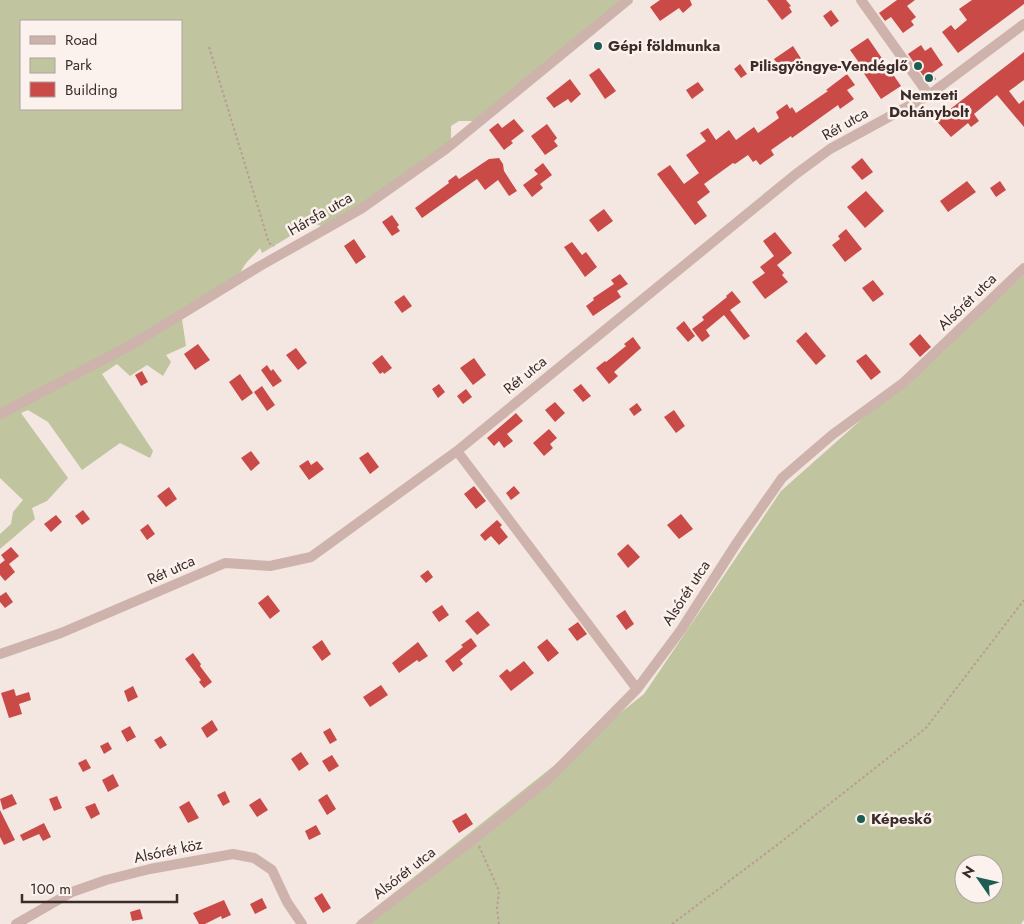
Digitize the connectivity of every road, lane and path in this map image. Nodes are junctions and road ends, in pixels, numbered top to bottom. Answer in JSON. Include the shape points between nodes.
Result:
{"nodes":[{"id":1,"x":628,"y":0,"type":"edge"},
{"id":2,"x":861,"y":0,"type":"edge"},
{"id":3,"x":1024,"y":24,"type":"edge"},
{"id":4,"x":209,"y":47,"type":"dead end"},
{"id":5,"x":929,"y":94,"type":"junction"},
{"id":6,"x":286,"y":251,"type":"junction"},
{"id":7,"x":1024,"y":268,"type":"edge"},
{"id":8,"x":0,"y":414,"type":"edge"},
{"id":9,"x":457,"y":451,"type":"junction"},
{"id":10,"x":1024,"y":600,"type":"edge"},
{"id":11,"x":0,"y":654,"type":"edge"},
{"id":12,"x":637,"y":689,"type":"junction"},
{"id":13,"x":475,"y":838,"type":"junction"},
{"id":14,"x":16,"y":924,"type":"edge"},
{"id":15,"x":302,"y":924,"type":"edge"},
{"id":16,"x":362,"y":924,"type":"edge"},
{"id":17,"x":499,"y":924,"type":"edge"},
{"id":18,"x":672,"y":924,"type":"edge"}],
"edges":[{"from":1,"to":6,"type":"street","name":"Hársfa utca","via":[[446,149],[361,209]]},
{"from":2,"to":5,"type":"street"},
{"from":3,"to":5,"type":"street","name":"Rét utca"},
{"from":4,"to":6,"type":"path","via":[[269,243]]},
{"from":5,"to":9,"type":"street","name":"Rét utca","via":[[830,149],[796,174]]},
{"from":6,"to":8,"type":"street","name":"Hársfa utca","via":[[134,344]]},
{"from":7,"to":12,"type":"street","name":"Alsórét utca","via":[[903,384],[832,435],[782,478],[681,630]]},
{"from":9,"to":11,"type":"street","name":"Rét utca","via":[[311,557],[270,566],[225,563],[61,633]]},
{"from":9,"to":12,"type":"street"},
{"from":10,"to":18,"type":"path","via":[[926,728]]},
{"from":12,"to":13,"type":"street","name":"Alsórét utca","via":[[546,781]]},
{"from":13,"to":16,"type":"street","name":"Alsórét utca"},
{"from":13,"to":17,"type":"path","via":[[500,891]]},
{"from":14,"to":15,"type":"street","name":"Alsórét köz","via":[[72,892],[106,880],[233,854],[254,858],[272,870]]}]}
